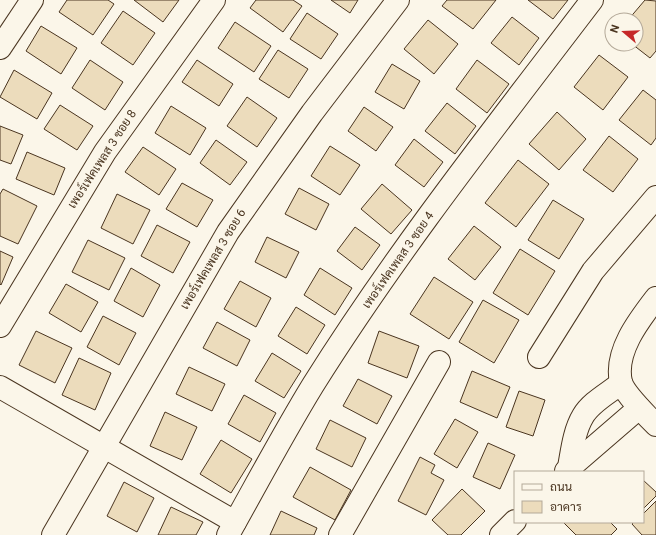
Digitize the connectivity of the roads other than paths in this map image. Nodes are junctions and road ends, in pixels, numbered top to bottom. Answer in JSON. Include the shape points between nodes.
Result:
{"nodes":[{"id":1,"x":32,"y":0,"type":"edge"},
{"id":2,"x":214,"y":0,"type":"edge"},
{"id":3,"x":398,"y":0,"type":"edge"},
{"id":4,"x":592,"y":0,"type":"edge"},
{"id":5,"x":0,"y":48,"type":"edge"},
{"id":6,"x":656,"y":197,"type":"edge"},
{"id":7,"x":656,"y":298,"type":"edge"},
{"id":8,"x":0,"y":326,"type":"edge"},
{"id":9,"x":539,"y":357,"type":"dead end"},
{"id":10,"x":439,"y":362,"type":"dead end"},
{"id":11,"x":621,"y":383,"type":"junction"},
{"id":12,"x":0,"y":387,"type":"edge"},
{"id":13,"x":639,"y":408,"type":"junction"},
{"id":14,"x":656,"y":425,"type":"edge"},
{"id":15,"x":103,"y":447,"type":"junction"},
{"id":16,"x":567,"y":470,"type":"edge"},
{"id":17,"x":514,"y":522,"type":"edge"},
{"id":18,"x":231,"y":528,"type":"edge"},
{"id":19,"x":53,"y":535,"type":"edge"},
{"id":20,"x":340,"y":535,"type":"edge"},
{"id":21,"x":501,"y":535,"type":"edge"}],
"edges":[{"from":1,"to":5,"type":"street"},
{"from":2,"to":8,"type":"street","name":"เพอร์เฟคเพลส 3 ซอย 8","via":[[105,152]]},
{"from":3,"to":15,"type":"street","name":"เพอร์เฟคเพลส 3 ซอย 6","via":[[312,113],[228,232]]},
{"from":4,"to":18,"type":"street","name":"เพอร์เฟคเพลส 3 ซอย 4","via":[[409,244],[353,324],[312,386]]},
{"from":6,"to":9,"type":"street","via":[[593,271]]},
{"from":7,"to":11,"type":"street","via":[[631,336],[623,354]]},
{"from":10,"to":20,"type":"street"},
{"from":11,"to":13,"type":"street"},
{"from":11,"to":16,"type":"street","via":[[596,402],[583,416],[574,438]]},
{"from":12,"to":15,"type":"street"},
{"from":13,"to":14,"type":"street"},
{"from":13,"to":16,"type":"street"},
{"from":15,"to":18,"type":"street"},
{"from":15,"to":19,"type":"street","name":"เพอร์เฟคเพลส 3 ซอย 6"},
{"from":17,"to":21,"type":"street"}]}
